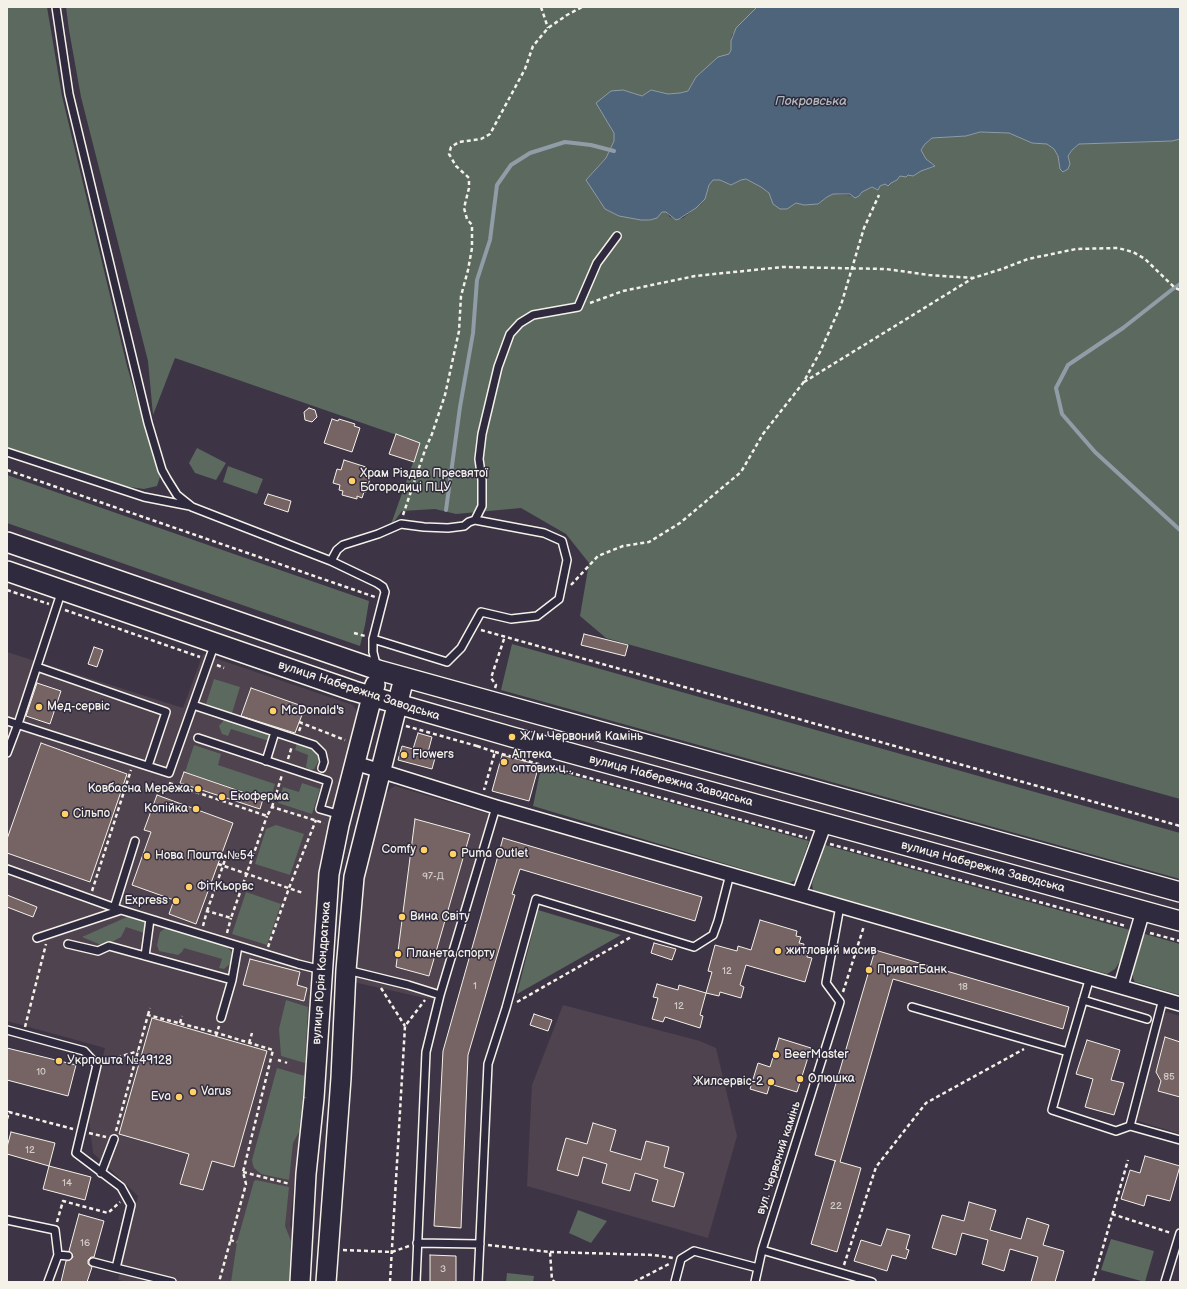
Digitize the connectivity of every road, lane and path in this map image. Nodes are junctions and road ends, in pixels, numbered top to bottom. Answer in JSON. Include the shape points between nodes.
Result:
{"nodes":[{"id":1,"x":56,"y":7,"type":"edge"},
{"id":2,"x":541,"y":7,"type":"edge"},
{"id":3,"x":582,"y":7,"type":"edge"},
{"id":4,"x":548,"y":28,"type":"junction"},
{"id":5,"x":879,"y":194,"type":"dead end"},
{"id":6,"x":617,"y":236,"type":"dead end"},
{"id":7,"x":852,"y":268,"type":"junction"},
{"id":8,"x":973,"y":278,"type":"junction"},
{"id":9,"x":1180,"y":290,"type":"edge"},
{"id":10,"x":578,"y":307,"type":"junction"},
{"id":11,"x":803,"y":383,"type":"junction"},
{"id":12,"x":7,"y":452,"type":"edge"},
{"id":13,"x":7,"y":470,"type":"edge"},
{"id":14,"x":192,"y":507,"type":"junction"},
{"id":15,"x":475,"y":520,"type":"junction"},
{"id":16,"x":401,"y":524,"type":"junction"},
{"id":17,"x":7,"y":542,"type":"edge"},
{"id":18,"x":331,"y":561,"type":"junction"},
{"id":19,"x":7,"y":570,"type":"edge"},
{"id":20,"x":7,"y":590,"type":"edge"},
{"id":21,"x":60,"y":598,"type":"junction"},
{"id":22,"x":559,"y":599,"type":"junction"},
{"id":23,"x":383,"y":600,"type":"junction"},
{"id":24,"x":473,"y":627,"type":"junction"},
{"id":25,"x":504,"y":636,"type":"junction"},
{"id":26,"x":373,"y":639,"type":"junction"},
{"id":27,"x":212,"y":652,"type":"junction"},
{"id":28,"x":37,"y":667,"type":"junction"},
{"id":29,"x":224,"y":668,"type":"dead end"},
{"id":30,"x":378,"y":670,"type":"junction"},
{"id":31,"x":404,"y":678,"type":"junction"},
{"id":32,"x":494,"y":688,"type":"dead end"},
{"id":33,"x":372,"y":696,"type":"junction"},
{"id":34,"x":398,"y":704,"type":"junction"},
{"id":35,"x":193,"y":705,"type":"junction"},
{"id":36,"x":7,"y":721,"type":"edge"},
{"id":37,"x":299,"y":722,"type":"dead end"},
{"id":38,"x":18,"y":724,"type":"junction"},
{"id":39,"x":402,"y":725,"type":"dead end"},
{"id":40,"x":275,"y":732,"type":"junction"},
{"id":41,"x":198,"y":738,"type":"dead end"},
{"id":42,"x":348,"y":740,"type":"dead end"},
{"id":43,"x":7,"y":752,"type":"edge"},
{"id":44,"x":494,"y":752,"type":"junction"},
{"id":45,"x":266,"y":761,"type":"junction"},
{"id":46,"x":134,"y":762,"type":"junction"},
{"id":47,"x":355,"y":763,"type":"junction"},
{"id":48,"x":148,"y":766,"type":"junction"},
{"id":49,"x":322,"y":768,"type":"dead end"},
{"id":50,"x":381,"y":771,"type":"junction"},
{"id":51,"x":169,"y":773,"type":"junction"},
{"id":52,"x":481,"y":802,"type":"junction"},
{"id":53,"x":496,"y":807,"type":"junction"},
{"id":54,"x":267,"y":816,"type":"junction"},
{"id":55,"x":336,"y":819,"type":"junction"},
{"id":56,"x":316,"y":820,"type":"junction"},
{"id":57,"x":824,"y":823,"type":"junction"},
{"id":58,"x":1180,"y":826,"type":"edge"},
{"id":59,"x":135,"y":841,"type":"dead end"},
{"id":60,"x":818,"y":841,"type":"junction"},
{"id":61,"x":224,"y":855,"type":"dead end"},
{"id":62,"x":218,"y":864,"type":"dead end"},
{"id":63,"x":223,"y":866,"type":"junction"},
{"id":64,"x":7,"y":869,"type":"edge"},
{"id":65,"x":247,"y":874,"type":"junction"},
{"id":66,"x":730,"y":874,"type":"junction"},
{"id":67,"x":289,"y":888,"type":"junction"},
{"id":68,"x":1180,"y":892,"type":"edge"},
{"id":69,"x":303,"y":893,"type":"dead end"},
{"id":70,"x":799,"y":894,"type":"junction"},
{"id":71,"x":90,"y":899,"type":"junction"},
{"id":72,"x":840,"y":906,"type":"junction"},
{"id":73,"x":118,"y":909,"type":"junction"},
{"id":74,"x":207,"y":911,"type":"junction"},
{"id":75,"x":1143,"y":911,"type":"junction"},
{"id":76,"x":868,"y":914,"type":"junction"},
{"id":77,"x":232,"y":918,"type":"junction"},
{"id":78,"x":150,"y":919,"type":"junction"},
{"id":79,"x":1180,"y":922,"type":"edge"},
{"id":80,"x":1138,"y":929,"type":"junction"},
{"id":81,"x":642,"y":931,"type":"junction"},
{"id":82,"x":200,"y":934,"type":"junction"},
{"id":83,"x":37,"y":938,"type":"dead end"},
{"id":84,"x":46,"y":941,"type":"dead end"},
{"id":85,"x":224,"y":941,"type":"junction"},
{"id":86,"x":1180,"y":941,"type":"edge"},
{"id":87,"x":68,"y":944,"type":"dead end"},
{"id":88,"x":238,"y":946,"type":"junction"},
{"id":89,"x":266,"y":954,"type":"junction"},
{"id":90,"x":145,"y":956,"type":"junction"},
{"id":91,"x":322,"y":970,"type":"junction"},
{"id":92,"x":346,"y":970,"type":"junction"},
{"id":93,"x":373,"y":976,"type":"junction"},
{"id":94,"x":1090,"y":978,"type":"junction"},
{"id":95,"x":232,"y":980,"type":"junction"},
{"id":96,"x":1121,"y":986,"type":"junction"},
{"id":97,"x":430,"y":992,"type":"junction"},
{"id":98,"x":440,"y":995,"type":"junction"},
{"id":99,"x":1163,"y":999,"type":"junction"},
{"id":100,"x":1083,"y":1000,"type":"junction"},
{"id":101,"x":840,"y":1002,"type":"junction"},
{"id":102,"x":1180,"y":1004,"type":"edge"},
{"id":103,"x":912,"y":1007,"type":"dead end"},
{"id":104,"x":150,"y":1008,"type":"dead end"},
{"id":105,"x":506,"y":1008,"type":"junction"},
{"id":106,"x":148,"y":1015,"type":"junction"},
{"id":107,"x":182,"y":1016,"type":"dead end"},
{"id":108,"x":221,"y":1018,"type":"dead end"},
{"id":109,"x":1147,"y":1020,"type":"dead end"},
{"id":110,"x":180,"y":1023,"type":"junction"},
{"id":111,"x":405,"y":1026,"type":"junction"},
{"id":112,"x":7,"y":1030,"type":"edge"},
{"id":113,"x":252,"y":1033,"type":"dead end"},
{"id":114,"x":23,"y":1035,"type":"junction"},
{"id":115,"x":249,"y":1043,"type":"junction"},
{"id":116,"x":1035,"y":1043,"type":"junction"},
{"id":117,"x":138,"y":1051,"type":"junction"},
{"id":118,"x":1068,"y":1052,"type":"junction"},
{"id":119,"x":97,"y":1065,"type":"junction"},
{"id":120,"x":314,"y":1098,"type":"junction"},
{"id":121,"x":339,"y":1101,"type":"junction"},
{"id":122,"x":7,"y":1119,"type":"edge"},
{"id":123,"x":1130,"y":1126,"type":"junction"},
{"id":124,"x":81,"y":1131,"type":"junction"},
{"id":125,"x":114,"y":1139,"type":"junction"},
{"id":126,"x":1180,"y":1140,"type":"edge"},
{"id":127,"x":1128,"y":1160,"type":"dead end"},
{"id":128,"x":243,"y":1172,"type":"junction"},
{"id":129,"x":101,"y":1173,"type":"junction"},
{"id":130,"x":290,"y":1184,"type":"dead end"},
{"id":131,"x":126,"y":1197,"type":"junction"},
{"id":132,"x":1112,"y":1214,"type":"junction"},
{"id":133,"x":7,"y":1220,"type":"edge"},
{"id":134,"x":55,"y":1230,"type":"junction"},
{"id":135,"x":1180,"y":1234,"type":"edge"},
{"id":136,"x":230,"y":1240,"type":"junction"},
{"id":137,"x":237,"y":1242,"type":"dead end"},
{"id":138,"x":417,"y":1243,"type":"junction"},
{"id":139,"x":480,"y":1244,"type":"junction"},
{"id":140,"x":339,"y":1249,"type":"dead end"},
{"id":141,"x":762,"y":1250,"type":"junction"},
{"id":142,"x":392,"y":1252,"type":"junction"},
{"id":143,"x":550,"y":1252,"type":"junction"},
{"id":144,"x":58,"y":1255,"type":"junction"},
{"id":145,"x":68,"y":1256,"type":"dead end"},
{"id":146,"x":93,"y":1262,"type":"dead end"},
{"id":147,"x":116,"y":1268,"type":"junction"},
{"id":148,"x":758,"y":1268,"type":"junction"},
{"id":149,"x":842,"y":1273,"type":"junction"},
{"id":150,"x":48,"y":1282,"type":"edge"},
{"id":151,"x":172,"y":1282,"type":"edge"},
{"id":152,"x":219,"y":1282,"type":"edge"},
{"id":153,"x":300,"y":1282,"type":"edge"},
{"id":154,"x":326,"y":1282,"type":"edge"},
{"id":155,"x":390,"y":1282,"type":"edge"},
{"id":156,"x":416,"y":1282,"type":"edge"},
{"id":157,"x":478,"y":1282,"type":"edge"},
{"id":158,"x":555,"y":1282,"type":"edge"},
{"id":159,"x":634,"y":1282,"type":"edge"},
{"id":160,"x":675,"y":1282,"type":"edge"},
{"id":161,"x":755,"y":1282,"type":"edge"},
{"id":162,"x":872,"y":1282,"type":"edge"},
{"id":163,"x":1094,"y":1282,"type":"edge"},
{"id":164,"x":1165,"y":1282,"type":"edge"}],
"edges":[{"from":1,"to":14,"type":"lane","via":[[69,94],[148,423],[166,479],[177,495]]},
{"from":2,"to":4,"type":"path"},
{"from":3,"to":4,"type":"path"},
{"from":4,"to":16,"type":"path","via":[[533,46],[525,69],[490,134],[481,139],[459,142],[451,147],[449,154],[456,166],[469,178],[464,208],[472,226],[472,248],[461,296],[459,331],[450,373]]},
{"from":5,"to":7,"type":"path","via":[[864,228]]},
{"from":6,"to":10,"type":"lane","via":[[597,263]]},
{"from":7,"to":8,"type":"path"},
{"from":7,"to":10,"type":"path","via":[[783,267],[695,276],[623,290]]},
{"from":7,"to":11,"type":"path","via":[[841,304]]},
{"from":8,"to":9,"type":"path","via":[[1028,259],[1069,250],[1118,248],[1145,259]]},
{"from":8,"to":11,"type":"path"},
{"from":10,"to":15,"type":"lane","via":[[533,315],[520,323],[510,334],[498,367],[482,434],[482,506]]},
{"from":11,"to":22,"type":"path","via":[[763,434],[741,472],[680,523],[649,542],[623,546],[598,556]]},
{"from":12,"to":14,"type":"lane","via":[[144,497]]},
{"from":13,"to":23,"type":"path"},
{"from":14,"to":18,"type":"lane"},
{"from":15,"to":16,"type":"lane","via":[[464,526],[448,528]]},
{"from":15,"to":22,"type":"lane","via":[[544,533],[562,541],[567,560]]},
{"from":16,"to":18,"type":"lane","via":[[343,545]]},
{"from":17,"to":30,"type":"main road"},
{"from":18,"to":23,"type":"lane","via":[[383,587]]},
{"from":19,"to":21,"type":"main road","name":"вулиця Набережна Заводська"},
{"from":20,"to":21,"type":"path"},
{"from":21,"to":27,"type":"main road","name":"вулиця Набережна Заводська"},
{"from":21,"to":27,"type":"path"},
{"from":21,"to":28,"type":"lane"},
{"from":22,"to":24,"type":"lane","via":[[537,616],[511,619],[481,612]]},
{"from":23,"to":26,"type":"lane"},
{"from":24,"to":25,"type":"path"},
{"from":24,"to":26,"type":"lane","via":[[462,648],[447,662]]},
{"from":25,"to":32,"type":"path","via":[[491,678],[496,685]]},
{"from":25,"to":58,"type":"path"},
{"from":26,"to":30,"type":"lane","via":[[373,652]]},
{"from":27,"to":29,"type":"path"},
{"from":27,"to":33,"type":"main road","name":"вулиця Набережна Заводська"},
{"from":27,"to":35,"type":"lane"},
{"from":28,"to":38,"type":"lane"},
{"from":28,"to":48,"type":"lane","via":[[166,712]]},
{"from":30,"to":31,"type":"main road"},
{"from":30,"to":33,"type":"main road","name":"вулиця Юрія Кондратюка"},
{"from":31,"to":34,"type":"main road","name":"вулиця Юрія Кондратюка"},
{"from":31,"to":68,"type":"main road"},
{"from":33,"to":34,"type":"main road","name":"вулиця Набережна Заводська"},
{"from":33,"to":47,"type":"main road","name":"вулиця Юрія Кондратюка"},
{"from":34,"to":50,"type":"main road","name":"вулиця Юрія Кондратюка"},
{"from":34,"to":57,"type":"main road","name":"вулиця Набережна Заводська"},
{"from":35,"to":40,"type":"lane"},
{"from":35,"to":51,"type":"lane"},
{"from":36,"to":38,"type":"lane"},
{"from":37,"to":42,"type":"path"},
{"from":38,"to":43,"type":"lane"},
{"from":38,"to":46,"type":"lane"},
{"from":39,"to":44,"type":"path","via":[[478,745]]},
{"from":40,"to":45,"type":"lane"},
{"from":40,"to":49,"type":"lane","via":[[314,745],[322,753]]},
{"from":41,"to":45,"type":"lane"},
{"from":44,"to":52,"type":"path"},
{"from":44,"to":60,"type":"path"},
{"from":45,"to":55,"type":"lane","via":[[328,781],[320,809]]},
{"from":46,"to":48,"type":"lane"},
{"from":46,"to":71,"type":"path"},
{"from":47,"to":50,"type":"street"},
{"from":47,"to":55,"type":"main road","name":"вулиця Юрія Кондратюка"},
{"from":48,"to":51,"type":"lane"},
{"from":50,"to":52,"type":"street"},
{"from":50,"to":92,"type":"main road","name":"вулиця Юрія Кондратюка","via":[[354,878]]},
{"from":51,"to":54,"type":"path","via":[[169,783]]},
{"from":52,"to":53,"type":"street"},
{"from":53,"to":66,"type":"street"},
{"from":53,"to":98,"type":"lane"},
{"from":54,"to":56,"type":"path","via":[[272,806]]},
{"from":54,"to":65,"type":"path"},
{"from":55,"to":56,"type":"path","via":[[324,823]]},
{"from":55,"to":91,"type":"main road","name":"вулиця Юрія Кондратюка"},
{"from":56,"to":67,"type":"path"},
{"from":57,"to":60,"type":"street"},
{"from":57,"to":75,"type":"main road","name":"вулиця Набережна Заводська"},
{"from":59,"to":73,"type":"lane"},
{"from":60,"to":70,"type":"street"},
{"from":60,"to":80,"type":"path"},
{"from":61,"to":63,"type":"path","via":[[226,857]]},
{"from":62,"to":63,"type":"path"},
{"from":63,"to":65,"type":"path"},
{"from":63,"to":74,"type":"path"},
{"from":64,"to":71,"type":"lane"},
{"from":65,"to":67,"type":"path"},
{"from":65,"to":77,"type":"path"},
{"from":66,"to":70,"type":"street"},
{"from":66,"to":81,"type":"lane","via":[[713,935],[694,947]]},
{"from":67,"to":69,"type":"path"},
{"from":67,"to":89,"type":"path"},
{"from":70,"to":72,"type":"street"},
{"from":71,"to":73,"type":"lane"},
{"from":72,"to":76,"type":"street"},
{"from":72,"to":101,"type":"lane","via":[[826,983]]},
{"from":73,"to":78,"type":"lane"},
{"from":73,"to":83,"type":"lane"},
{"from":74,"to":77,"type":"path"},
{"from":74,"to":82,"type":"path"},
{"from":75,"to":79,"type":"main road","name":"вулиця Набережна Заводська"},
{"from":75,"to":80,"type":"street"},
{"from":76,"to":94,"type":"street"},
{"from":76,"to":101,"type":"path"},
{"from":77,"to":85,"type":"path"},
{"from":78,"to":82,"type":"lane"},
{"from":78,"to":90,"type":"lane"},
{"from":80,"to":86,"type":"path"},
{"from":80,"to":96,"type":"street"},
{"from":81,"to":105,"type":"path"},
{"from":81,"to":105,"type":"lane","via":[[536,899]]},
{"from":82,"to":85,"type":"lane"},
{"from":84,"to":114,"type":"path"},
{"from":85,"to":88,"type":"lane"},
{"from":87,"to":90,"type":"lane","via":[[98,951],[109,946]]},
{"from":88,"to":89,"type":"lane"},
{"from":88,"to":95,"type":"lane"},
{"from":89,"to":91,"type":"lane"},
{"from":90,"to":95,"type":"lane"},
{"from":91,"to":120,"type":"main road","name":"вулиця Юрія Кондратюка"},
{"from":92,"to":93,"type":"lane"},
{"from":92,"to":121,"type":"main road","name":"вулиця Юрія Кондратюка"},
{"from":93,"to":97,"type":"lane"},
{"from":93,"to":111,"type":"path"},
{"from":94,"to":96,"type":"street"},
{"from":94,"to":100,"type":"lane"},
{"from":95,"to":108,"type":"lane"},
{"from":96,"to":99,"type":"street"},
{"from":97,"to":98,"type":"lane"},
{"from":97,"to":111,"type":"path"},
{"from":98,"to":138,"type":"lane","via":[[426,1052]]},
{"from":99,"to":102,"type":"street"},
{"from":99,"to":123,"type":"lane"},
{"from":100,"to":109,"type":"lane"},
{"from":100,"to":118,"type":"lane"},
{"from":101,"to":141,"type":"lane","name":"вул. Червоний камінь"},
{"from":103,"to":116,"type":"lane"},
{"from":104,"to":106,"type":"path"},
{"from":105,"to":139,"type":"lane","via":[[488,1064]]},
{"from":106,"to":110,"type":"path"},
{"from":106,"to":117,"type":"path"},
{"from":107,"to":110,"type":"path"},
{"from":110,"to":115,"type":"path"},
{"from":111,"to":142,"type":"path"},
{"from":112,"to":114,"type":"lane"},
{"from":113,"to":115,"type":"path"},
{"from":114,"to":119,"type":"lane","via":[[84,1051]]},
{"from":115,"to":128,"type":"path","via":[[273,1050]]},
{"from":116,"to":118,"type":"lane"},
{"from":116,"to":149,"type":"path","via":[[926,1103],[876,1167]]},
{"from":117,"to":119,"type":"path"},
{"from":117,"to":125,"type":"path"},
{"from":118,"to":123,"type":"lane","via":[[1052,1110],[1116,1131]]},
{"from":119,"to":124,"type":"lane"},
{"from":120,"to":121,"type":"main road"},
{"from":120,"to":153,"type":"main road","name":"вулиця Юрія Кондратюка","via":[[306,1174]]},
{"from":121,"to":154,"type":"main road","name":"вулиця Юрія Кондратюка"},
{"from":122,"to":124,"type":"path","via":[[9,1112]]},
{"from":123,"to":126,"type":"lane"},
{"from":124,"to":125,"type":"path"},
{"from":124,"to":129,"type":"lane","via":[[76,1153]]},
{"from":125,"to":129,"type":"lane"},
{"from":127,"to":132,"type":"path"},
{"from":128,"to":130,"type":"path"},
{"from":128,"to":136,"type":"path","via":[[246,1184]]},
{"from":129,"to":131,"type":"lane","via":[[121,1187]]},
{"from":131,"to":134,"type":"path","via":[[108,1213],[63,1201]]},
{"from":131,"to":147,"type":"lane","via":[[131,1204]]},
{"from":132,"to":135,"type":"path"},
{"from":132,"to":163,"type":"path"},
{"from":133,"to":134,"type":"lane"},
{"from":134,"to":144,"type":"lane"},
{"from":135,"to":164,"type":"lane"},
{"from":136,"to":137,"type":"path"},
{"from":136,"to":152,"type":"path"},
{"from":138,"to":139,"type":"lane"},
{"from":138,"to":142,"type":"path"},
{"from":138,"to":156,"type":"lane"},
{"from":139,"to":143,"type":"path"},
{"from":139,"to":157,"type":"lane"},
{"from":140,"to":142,"type":"path"},
{"from":141,"to":148,"type":"lane","name":"вул. Червоний камінь"},
{"from":141,"to":149,"type":"lane"},
{"from":142,"to":155,"type":"path"},
{"from":143,"to":158,"type":"path","via":[[552,1280]]},
{"from":143,"to":159,"type":"path","via":[[679,1258]]},
{"from":144,"to":145,"type":"lane"},
{"from":144,"to":150,"type":"lane"},
{"from":146,"to":147,"type":"lane"},
{"from":147,"to":151,"type":"lane"},
{"from":148,"to":160,"type":"lane","via":[[694,1251],[681,1259]]},
{"from":148,"to":161,"type":"lane","name":"вул. Червоний камінь"},
{"from":149,"to":162,"type":"lane"}]}
